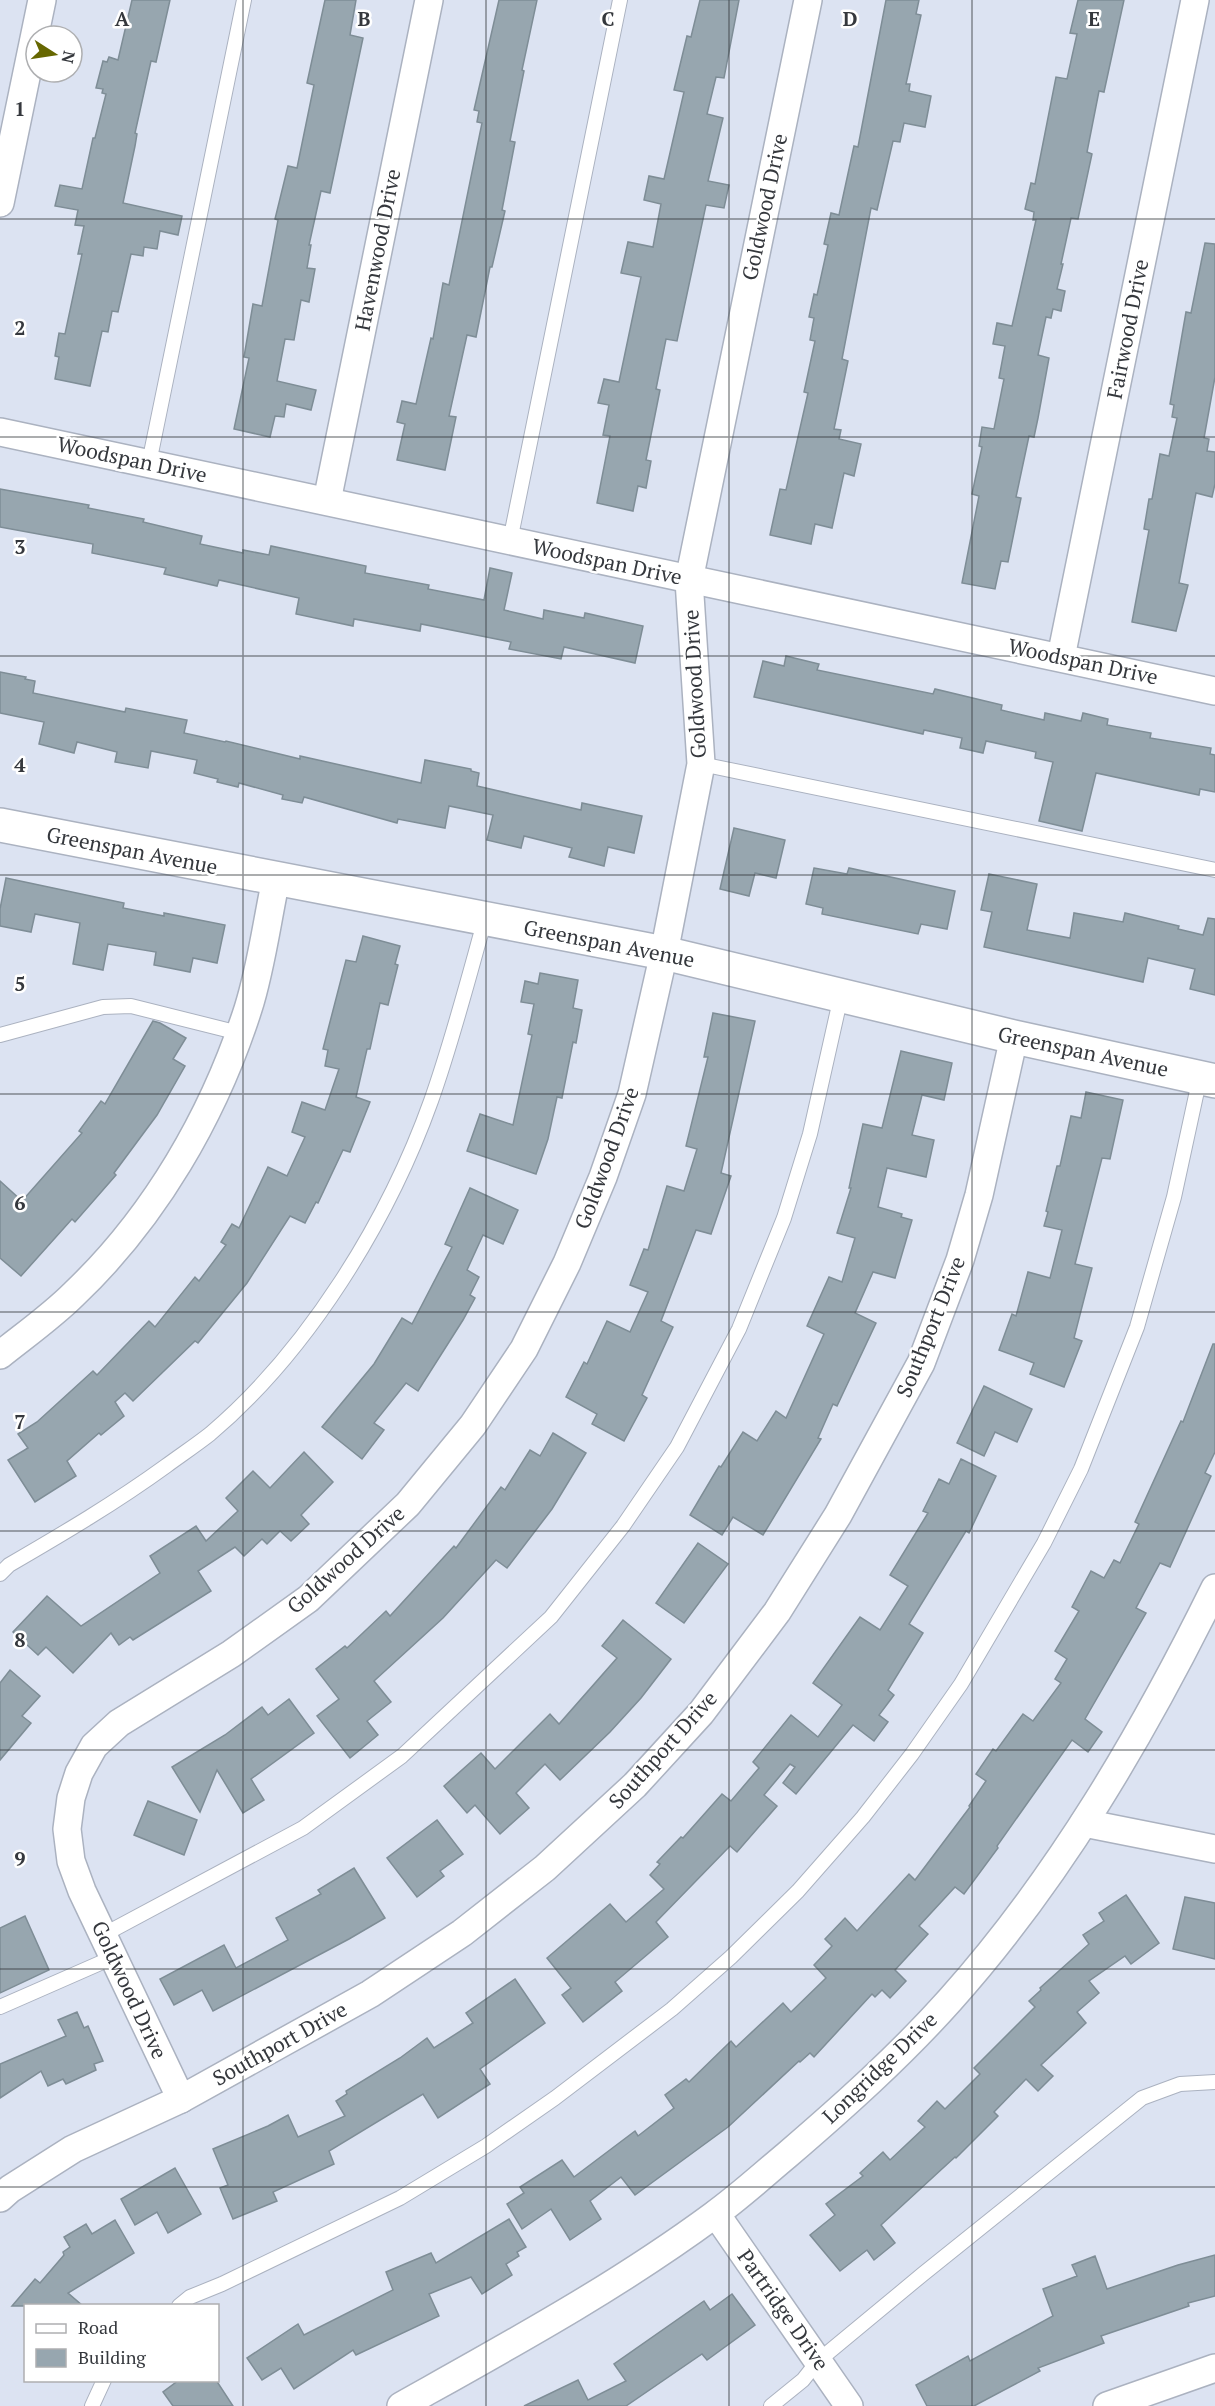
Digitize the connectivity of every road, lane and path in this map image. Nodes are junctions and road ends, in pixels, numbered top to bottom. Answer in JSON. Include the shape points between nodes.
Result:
{"nodes":[{"id":1,"x":42,"y":0,"type":"edge"},
{"id":2,"x":244,"y":0,"type":"edge"},
{"id":3,"x":429,"y":0,"type":"edge"},
{"id":4,"x":620,"y":0,"type":"edge"},
{"id":5,"x":808,"y":0,"type":"edge"},
{"id":6,"x":1195,"y":0,"type":"edge"},
{"id":7,"x":0,"y":203,"type":"edge"},
{"id":8,"x":0,"y":432,"type":"edge"},
{"id":9,"x":149,"y":463,"type":"junction"},
{"id":10,"x":327,"y":501,"type":"junction"},
{"id":11,"x":510,"y":541,"type":"junction"},
{"id":12,"x":689,"y":580,"type":"junction"},
{"id":13,"x":1061,"y":657,"type":"junction"},
{"id":14,"x":1215,"y":691,"type":"edge"},
{"id":15,"x":701,"y":764,"type":"junction"},
{"id":16,"x":0,"y":825,"type":"edge"},
{"id":17,"x":1215,"y":870,"type":"edge"},
{"id":18,"x":276,"y":879,"type":"junction"},
{"id":19,"x":485,"y":919,"type":"junction"},
{"id":20,"x":664,"y":953,"type":"junction"},
{"id":21,"x":841,"y":996,"type":"junction"},
{"id":22,"x":239,"y":1033,"type":"junction"},
{"id":23,"x":0,"y":1035,"type":"edge"},
{"id":24,"x":1014,"y":1037,"type":"junction"},
{"id":25,"x":1208,"y":1079,"type":"edge"},
{"id":26,"x":0,"y":1355,"type":"edge"},
{"id":27,"x":0,"y":1574,"type":"edge"},
{"id":28,"x":1215,"y":1588,"type":"edge"},
{"id":29,"x":1084,"y":1823,"type":"junction"},
{"id":30,"x":1215,"y":1849,"type":"edge"},
{"id":31,"x":109,"y":1946,"type":"junction"},
{"id":32,"x":0,"y":2007,"type":"edge"},
{"id":33,"x":1215,"y":2082,"type":"edge"},
{"id":34,"x":181,"y":2099,"type":"junction"},
{"id":35,"x":0,"y":2198,"type":"edge"},
{"id":36,"x":716,"y":2214,"type":"junction"},
{"id":37,"x":181,"y":2304,"type":"edge"},
{"id":38,"x":818,"y":2361,"type":"junction"},
{"id":39,"x":1215,"y":2368,"type":"edge"},
{"id":40,"x":103,"y":2382,"type":"edge"},
{"id":41,"x":92,"y":2406,"type":"edge"},
{"id":42,"x":401,"y":2406,"type":"edge"},
{"id":43,"x":771,"y":2406,"type":"edge"},
{"id":44,"x":849,"y":2406,"type":"edge"},
{"id":45,"x":1107,"y":2406,"type":"edge"}],
"edges":[{"from":1,"to":7,"type":"street"},
{"from":2,"to":9,"type":"lane"},
{"from":3,"to":10,"type":"street","name":"Havenwood Drive"},
{"from":4,"to":11,"type":"lane"},
{"from":5,"to":12,"type":"street","name":"Goldwood Drive"},
{"from":6,"to":13,"type":"street","name":"Fairwood Drive"},
{"from":8,"to":9,"type":"street","name":"Woodspan Drive"},
{"from":9,"to":10,"type":"street","name":"Woodspan Drive"},
{"from":10,"to":11,"type":"street","name":"Woodspan Drive"},
{"from":11,"to":12,"type":"street","name":"Woodspan Drive"},
{"from":12,"to":13,"type":"street","name":"Woodspan Drive"},
{"from":12,"to":15,"type":"street","name":"Goldwood Drive"},
{"from":13,"to":14,"type":"street","name":"Woodspan Drive"},
{"from":15,"to":17,"type":"lane"},
{"from":15,"to":20,"type":"street","name":"Goldwood Drive"},
{"from":16,"to":18,"type":"street","name":"Greenspan Avenue"},
{"from":18,"to":19,"type":"street","name":"Greenspan Avenue"},
{"from":18,"to":22,"type":"street","via":[[249,1007]]},
{"from":19,"to":20,"type":"street","name":"Greenspan Avenue"},
{"from":19,"to":27,"type":"lane","via":[[431,1102],[418,1132],[371,1233],[275,1371],[210,1434],[112,1504]]},
{"from":20,"to":21,"type":"street","name":"Greenspan Avenue"},
{"from":20,"to":31,"type":"street","name":"Goldwood Drive","via":[[632,1094],[603,1177],[567,1263],[524,1349],[473,1425],[408,1504],[308,1599],[231,1654],[119,1723],[94,1746],[79,1773],[67,1829],[71,1861]]},
{"from":21,"to":24,"type":"street","name":"Greenspan Avenue"},
{"from":21,"to":31,"type":"lane","via":[[810,1134],[784,1218],[740,1329],[676,1447],[623,1526],[551,1617],[402,1756],[303,1828]]},
{"from":22,"to":23,"type":"lane","via":[[131,1006],[103,1007]]},
{"from":22,"to":26,"type":"street","via":[[227,1068],[161,1190],[123,1242],[74,1295]]},
{"from":24,"to":25,"type":"street","name":"Greenspan Avenue"},
{"from":24,"to":34,"type":"street","name":"Southport Drive","via":[[979,1195],[921,1364],[838,1515],[777,1612],[700,1713],[635,1785],[545,1868],[462,1933],[370,1994]]},
{"from":25,"to":37,"type":"lane","via":[[1137,1327],[1081,1469],[1044,1544],[962,1684],[862,1817],[798,1891],[731,1957],[672,2009],[555,2098],[400,2198]]},
{"from":28,"to":29,"type":"street","name":"Longridge Drive","via":[[1176,1668]]},
{"from":29,"to":30,"type":"street"},
{"from":29,"to":36,"type":"street","name":"Longridge Drive","via":[[1021,1912],[921,2032],[813,2132]]},
{"from":31,"to":32,"type":"lane"},
{"from":31,"to":34,"type":"street","name":"Goldwood Drive"},
{"from":33,"to":38,"type":"lane","via":[[1179,2084],[1142,2098]]},
{"from":34,"to":35,"type":"street","name":"Southport Drive","via":[[73,2149]]},
{"from":36,"to":38,"type":"street","name":"Partridge Drive"},
{"from":36,"to":42,"type":"street","name":"Longridge Drive","via":[[620,2281]]},
{"from":38,"to":43,"type":"lane"},
{"from":38,"to":44,"type":"street","name":"Partridge Drive"},
{"from":39,"to":45,"type":"street"},
{"from":40,"to":41,"type":"lane"}]}
